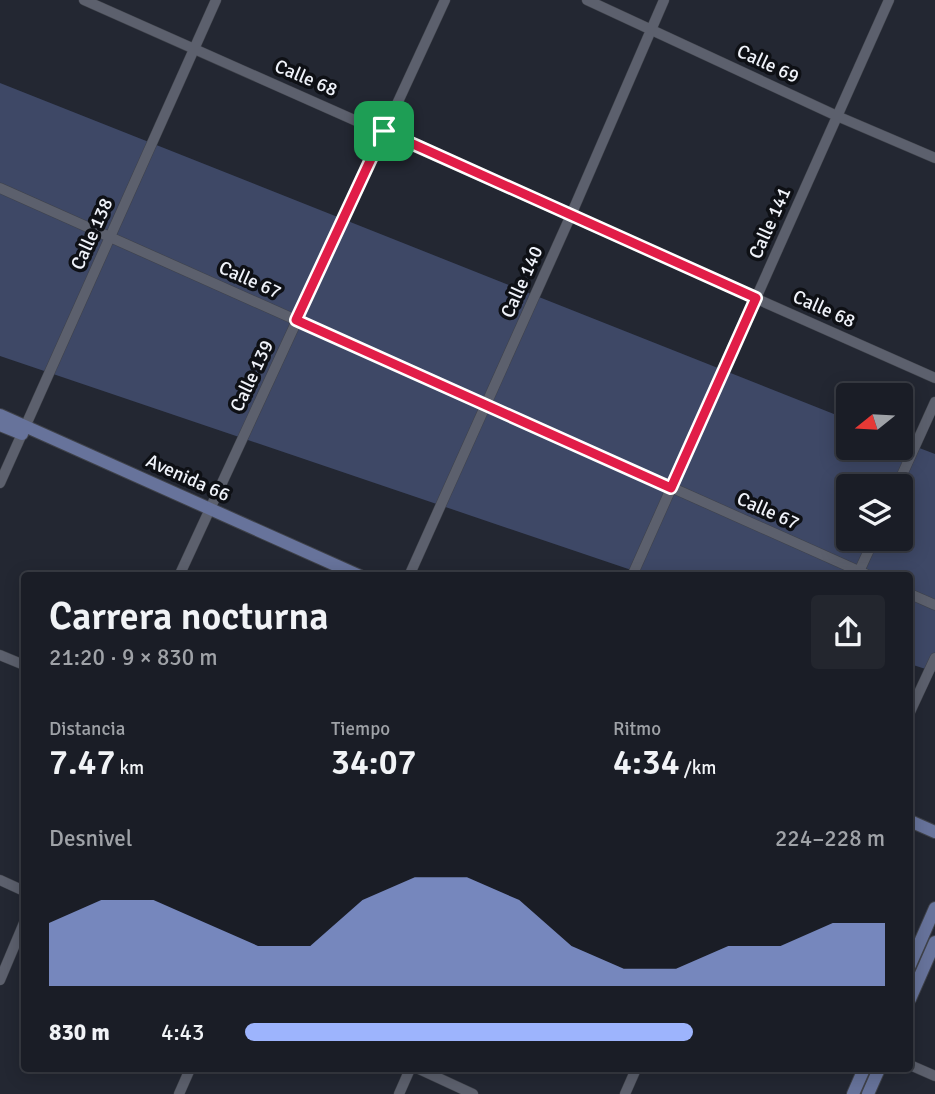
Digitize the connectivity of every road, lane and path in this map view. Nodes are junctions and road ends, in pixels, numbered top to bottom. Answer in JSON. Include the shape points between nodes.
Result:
{"nodes":[{"id":1,"x":84,"y":0,"type":"edge"},
{"id":2,"x":216,"y":0,"type":"edge"},
{"id":3,"x":445,"y":0,"type":"edge"},
{"id":4,"x":587,"y":0,"type":"edge"},
{"id":5,"x":664,"y":0,"type":"edge"},
{"id":6,"x":889,"y":0,"type":"edge"},
{"id":7,"x":651,"y":29,"type":"junction"},
{"id":8,"x":194,"y":49,"type":"junction"},
{"id":9,"x":837,"y":116,"type":"junction"},
{"id":10,"x":384,"y":131,"type":"junction"},
{"id":11,"x":935,"y":158,"type":"edge"},
{"id":12,"x":0,"y":188,"type":"edge"},
{"id":13,"x":571,"y":215,"type":"junction"},
{"id":14,"x":110,"y":237,"type":"junction"},
{"id":15,"x":756,"y":298,"type":"junction"},
{"id":16,"x":296,"y":320,"type":"junction"},
{"id":17,"x":935,"y":378,"type":"edge"},
{"id":18,"x":935,"y":402,"type":"edge"},
{"id":19,"x":486,"y":405,"type":"junction"},
{"id":20,"x":0,"y":415,"type":"edge"},
{"id":21,"x":0,"y":425,"type":"edge"},
{"id":22,"x":23,"y":430,"type":"junction"},
{"id":23,"x":902,"y":474,"type":"edge"},
{"id":24,"x":0,"y":483,"type":"edge"},
{"id":25,"x":671,"y":488,"type":"junction"},
{"id":26,"x":208,"y":512,"type":"junction"},
{"id":27,"x":870,"y":551,"type":"edge"},
{"id":28,"x":181,"y":572,"type":"edge"},
{"id":29,"x":331,"y":572,"type":"edge"},
{"id":30,"x":350,"y":572,"type":"edge"},
{"id":31,"x":411,"y":572,"type":"edge"},
{"id":32,"x":634,"y":572,"type":"edge"},
{"id":33,"x":858,"y":572,"type":"edge"},
{"id":34,"x":863,"y":572,"type":"edge"},
{"id":35,"x":913,"y":595,"type":"edge"},
{"id":36,"x":935,"y":605,"type":"edge"},
{"id":37,"x":0,"y":655,"type":"edge"},
{"id":38,"x":935,"y":658,"type":"edge"},
{"id":39,"x":21,"y":664,"type":"edge"},
{"id":40,"x":913,"y":706,"type":"edge"},
{"id":41,"x":913,"y":822,"type":"edge"},
{"id":42,"x":913,"y":831,"type":"edge"},
{"id":43,"x":935,"y":832,"type":"edge"},
{"id":44,"x":935,"y":841,"type":"edge"},
{"id":45,"x":0,"y":880,"type":"edge"},
{"id":46,"x":21,"y":890,"type":"edge"},
{"id":47,"x":935,"y":908,"type":"edge"},
{"id":48,"x":21,"y":930,"type":"edge"},
{"id":49,"x":935,"y":942,"type":"edge"},
{"id":50,"x":913,"y":958,"type":"edge"},
{"id":51,"x":0,"y":979,"type":"edge"},
{"id":52,"x":913,"y":992,"type":"edge"},
{"id":53,"x":913,"y":1066,"type":"edge"},
{"id":54,"x":189,"y":1072,"type":"edge"},
{"id":55,"x":409,"y":1072,"type":"edge"},
{"id":56,"x":425,"y":1072,"type":"edge"},
{"id":57,"x":635,"y":1072,"type":"edge"},
{"id":58,"x":863,"y":1072,"type":"edge"},
{"id":59,"x":878,"y":1072,"type":"edge"},
{"id":60,"x":935,"y":1076,"type":"edge"},
{"id":61,"x":179,"y":1094,"type":"edge"},
{"id":62,"x":399,"y":1094,"type":"edge"},
{"id":63,"x":473,"y":1094,"type":"edge"},
{"id":64,"x":625,"y":1094,"type":"edge"},
{"id":65,"x":853,"y":1094,"type":"edge"},
{"id":66,"x":868,"y":1094,"type":"edge"}],
"edges":[{"from":1,"to":8,"type":"street","name":"Calle 68"},
{"from":2,"to":8,"type":"street","name":"Calle 138"},
{"from":3,"to":10,"type":"street","name":"Calle 139"},
{"from":4,"to":7,"type":"street","name":"Calle 69"},
{"from":5,"to":7,"type":"street","name":"Calle 140"},
{"from":6,"to":9,"type":"street","name":"Calle 141"},
{"from":7,"to":9,"type":"street","name":"Calle 69"},
{"from":7,"to":13,"type":"street","name":"Calle 140"},
{"from":8,"to":10,"type":"street","name":"Calle 68"},
{"from":8,"to":14,"type":"street","name":"Calle 138"},
{"from":9,"to":11,"type":"street","name":"Calle 69"},
{"from":9,"to":15,"type":"street","name":"Calle 141"},
{"from":10,"to":13,"type":"street","name":"Calle 68"},
{"from":10,"to":16,"type":"street","name":"Calle 139"},
{"from":12,"to":14,"type":"street","name":"Calle 67"},
{"from":13,"to":15,"type":"street","name":"Calle 68"},
{"from":13,"to":19,"type":"street","name":"Calle 140"},
{"from":14,"to":16,"type":"street","name":"Calle 67"},
{"from":14,"to":22,"type":"street","name":"Calle 138"},
{"from":15,"to":17,"type":"street","name":"Calle 68"},
{"from":15,"to":25,"type":"street","name":"Calle 141"},
{"from":16,"to":19,"type":"street","name":"Calle 67"},
{"from":16,"to":26,"type":"street","name":"Calle 139"},
{"from":18,"to":23,"type":"street"},
{"from":19,"to":25,"type":"street","name":"Calle 67"},
{"from":19,"to":31,"type":"street","name":"Calle 140"},
{"from":20,"to":22,"type":"main road","name":"Avenida 66"},
{"from":21,"to":22,"type":"main road","name":"Avenida 66"},
{"from":22,"to":24,"type":"street","name":"Calle 138"},
{"from":22,"to":26,"type":"main road","name":"Avenida 66"},
{"from":25,"to":32,"type":"street","name":"Calle 141"},
{"from":25,"to":33,"type":"street","name":"Calle 67"},
{"from":26,"to":28,"type":"street","name":"Calle 139"},
{"from":26,"to":29,"type":"main road","name":"Avenida 66"},
{"from":26,"to":30,"type":"main road","name":"Avenida 66"},
{"from":27,"to":34,"type":"street"},
{"from":35,"to":36,"type":"street"},
{"from":37,"to":39,"type":"street"},
{"from":38,"to":40,"type":"street"},
{"from":41,"to":43,"type":"main road"},
{"from":42,"to":44,"type":"main road"},
{"from":45,"to":46,"type":"street"},
{"from":47,"to":50,"type":"main road"},
{"from":48,"to":51,"type":"street"},
{"from":49,"to":52,"type":"main road"},
{"from":53,"to":60,"type":"street"},
{"from":54,"to":61,"type":"street"},
{"from":55,"to":62,"type":"street"},
{"from":56,"to":63,"type":"street"},
{"from":57,"to":64,"type":"street"},
{"from":58,"to":65,"type":"main road"},
{"from":59,"to":66,"type":"main road"}]}
